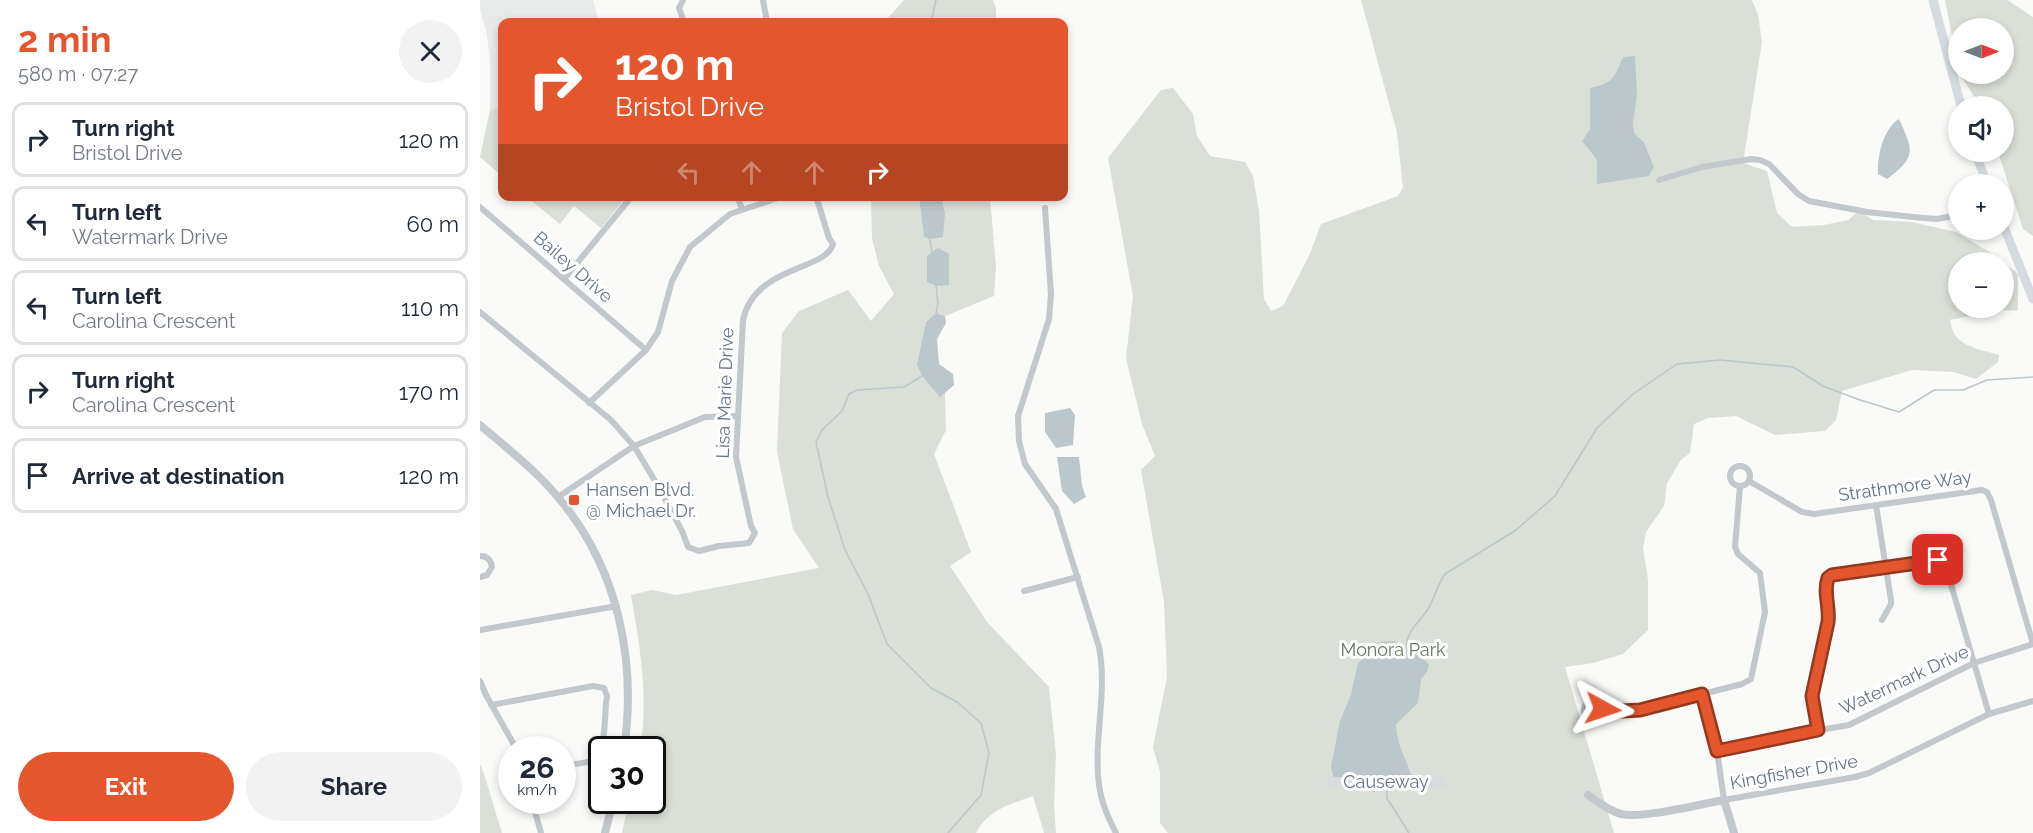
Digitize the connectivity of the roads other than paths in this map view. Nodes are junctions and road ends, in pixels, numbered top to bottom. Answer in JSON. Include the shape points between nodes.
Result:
{"nodes":[{"id":1,"x":683,"y":0,"type":"edge"},
{"id":2,"x":763,"y":0,"type":"edge"},
{"id":3,"x":1933,"y":0,"type":"edge"},
{"id":4,"x":683,"y":18,"type":"edge"},
{"id":5,"x":766,"y":18,"type":"edge"},
{"id":6,"x":1958,"y":96,"type":"edge"},
{"id":7,"x":1659,"y":180,"type":"dead end"},
{"id":8,"x":628,"y":201,"type":"edge"},
{"id":9,"x":739,"y":201,"type":"edge"},
{"id":10,"x":768,"y":201,"type":"edge"},
{"id":11,"x":818,"y":201,"type":"edge"},
{"id":12,"x":480,"y":207,"type":"edge"},
{"id":13,"x":1045,"y":208,"type":"dead end"},
{"id":14,"x":742,"y":209,"type":"junction"},
{"id":15,"x":1948,"y":217,"type":"edge"},
{"id":16,"x":2009,"y":240,"type":"edge"},
{"id":17,"x":564,"y":279,"type":"junction"},
{"id":18,"x":2033,"y":300,"type":"edge"},
{"id":19,"x":480,"y":312,"type":"edge"},
{"id":20,"x":646,"y":350,"type":"junction"},
{"id":21,"x":589,"y":404,"type":"junction"},
{"id":22,"x":738,"y":416,"type":"junction"},
{"id":23,"x":480,"y":425,"type":"edge"},
{"id":24,"x":634,"y":446,"type":"junction"},
{"id":25,"x":1749,"y":481,"type":"junction"},
{"id":26,"x":1740,"y":486,"type":"junction"},
{"id":27,"x":558,"y":497,"type":"junction"},
{"id":28,"x":1876,"y":505,"type":"junction"},
{"id":29,"x":480,"y":556,"type":"edge"},
{"id":30,"x":1885,"y":567,"type":"junction"},
{"id":31,"x":480,"y":577,"type":"edge"},
{"id":32,"x":1078,"y":577,"type":"junction"},
{"id":33,"x":1024,"y":591,"type":"dead end"},
{"id":34,"x":617,"y":606,"type":"junction"},
{"id":35,"x":1882,"y":620,"type":"dead end"},
{"id":36,"x":480,"y":630,"type":"edge"},
{"id":37,"x":2033,"y":644,"type":"edge"},
{"id":38,"x":1974,"y":663,"type":"junction"},
{"id":39,"x":480,"y":681,"type":"edge"},
{"id":40,"x":1702,"y":694,"type":"junction"},
{"id":41,"x":2033,"y":701,"type":"edge"},
{"id":42,"x":491,"y":705,"type":"junction"},
{"id":43,"x":1604,"y":712,"type":"dead end"},
{"id":44,"x":1989,"y":714,"type":"junction"},
{"id":45,"x":1818,"y":730,"type":"junction"},
{"id":46,"x":509,"y":736,"type":"edge"},
{"id":47,"x":626,"y":736,"type":"edge"},
{"id":48,"x":1717,"y":751,"type":"junction"},
{"id":49,"x":576,"y":763,"type":"edge"},
{"id":50,"x":1332,"y":782,"type":"dead end"},
{"id":51,"x":1440,"y":782,"type":"dead end"},
{"id":52,"x":1588,"y":795,"type":"dead end"},
{"id":53,"x":1724,"y":800,"type":"junction"},
{"id":54,"x":536,"y":814,"type":"edge"},
{"id":55,"x":610,"y":814,"type":"edge"},
{"id":56,"x":541,"y":833,"type":"edge"},
{"id":57,"x":606,"y":833,"type":"edge"},
{"id":58,"x":1116,"y":833,"type":"edge"},
{"id":59,"x":1734,"y":833,"type":"edge"}],
"edges":[{"from":1,"to":4,"type":"street","via":[[679,8]]},
{"from":2,"to":5,"type":"street"},
{"from":3,"to":6,"type":"main road"},
{"from":7,"to":15,"type":"street","via":[[1702,167],[1760,160],[1770,164],[1809,201],[1867,212]]},
{"from":8,"to":17,"type":"street"},
{"from":9,"to":14,"type":"street"},
{"from":10,"to":14,"type":"street"},
{"from":11,"to":22,"type":"street","name":"Lisa Marie Drive","via":[[832,250],[774,279],[752,296],[745,308]]},
{"from":12,"to":17,"type":"street","name":"Bailey Drive"},
{"from":13,"to":32,"type":"street","via":[[1049,319],[1018,416],[1019,441],[1026,464],[1056,509]]},
{"from":14,"to":20,"type":"street","via":[[720,220],[690,247],[672,281],[658,332]]},
{"from":16,"to":18,"type":"main road"},
{"from":17,"to":20,"type":"street","name":"Bailey Drive"},
{"from":19,"to":21,"type":"street","name":"Lisa Marie Drive"},
{"from":20,"to":21,"type":"street"},
{"from":21,"to":24,"type":"street","name":"Lisa Marie Drive","via":[[611,420]]},
{"from":22,"to":24,"type":"street","via":[[705,417]]},
{"from":22,"to":24,"type":"street","name":"Lisa Marie Drive","via":[[736,457],[755,533],[749,543],[699,552],[688,547]]},
{"from":23,"to":27,"type":"street"},
{"from":24,"to":27,"type":"street"},
{"from":25,"to":26,"type":"street"},
{"from":25,"to":26,"type":"street","name":"Strathmore Way","via":[[1746,468],[1734,468],[1730,480]]},
{"from":25,"to":28,"type":"street","name":"Strathmore Way","via":[[1806,514]]},
{"from":26,"to":40,"type":"street","name":"Strathmore Way","via":[[1735,547],[1761,575],[1764,618],[1751,679]]},
{"from":27,"to":34,"type":"street","via":[[588,540]]},
{"from":28,"to":30,"type":"street"},
{"from":28,"to":37,"type":"street","name":"Strathmore Way","via":[[1988,492]]},
{"from":29,"to":31,"type":"street","via":[[490,560],[492,567]]},
{"from":30,"to":35,"type":"street","via":[[1891,604]]},
{"from":30,"to":38,"type":"street","via":[[1938,560],[1944,563]]},
{"from":30,"to":45,"type":"street","via":[[1832,575],[1827,580],[1828,622],[1812,696]]},
{"from":32,"to":33,"type":"street"},
{"from":32,"to":58,"type":"street","via":[[1101,657],[1098,774],[1100,795]]},
{"from":34,"to":36,"type":"street"},
{"from":34,"to":47,"type":"street","via":[[628,684]]},
{"from":37,"to":38,"type":"street","name":"Watermark Drive"},
{"from":38,"to":44,"type":"street"},
{"from":38,"to":45,"type":"street","name":"Watermark Drive","via":[[1863,720]]},
{"from":39,"to":42,"type":"street"},
{"from":40,"to":43,"type":"street","name":"Strathmore Way","via":[[1640,710]]},
{"from":40,"to":48,"type":"street"},
{"from":41,"to":44,"type":"street","name":"Kingfisher Drive"},
{"from":42,"to":46,"type":"street"},
{"from":42,"to":49,"type":"street","via":[[592,686],[604,688],[606,703],[598,757]]},
{"from":44,"to":53,"type":"street","name":"Kingfisher Drive","via":[[1869,773]]},
{"from":45,"to":48,"type":"street","name":"Watermark Drive"},
{"from":48,"to":53,"type":"street"},
{"from":50,"to":51,"type":"highway","name":"Causeway"},
{"from":52,"to":53,"type":"street","name":"Kingfisher Drive","via":[[1615,812],[1628,815]]},
{"from":53,"to":59,"type":"street"},
{"from":54,"to":56,"type":"street"},
{"from":55,"to":57,"type":"street"}]}
